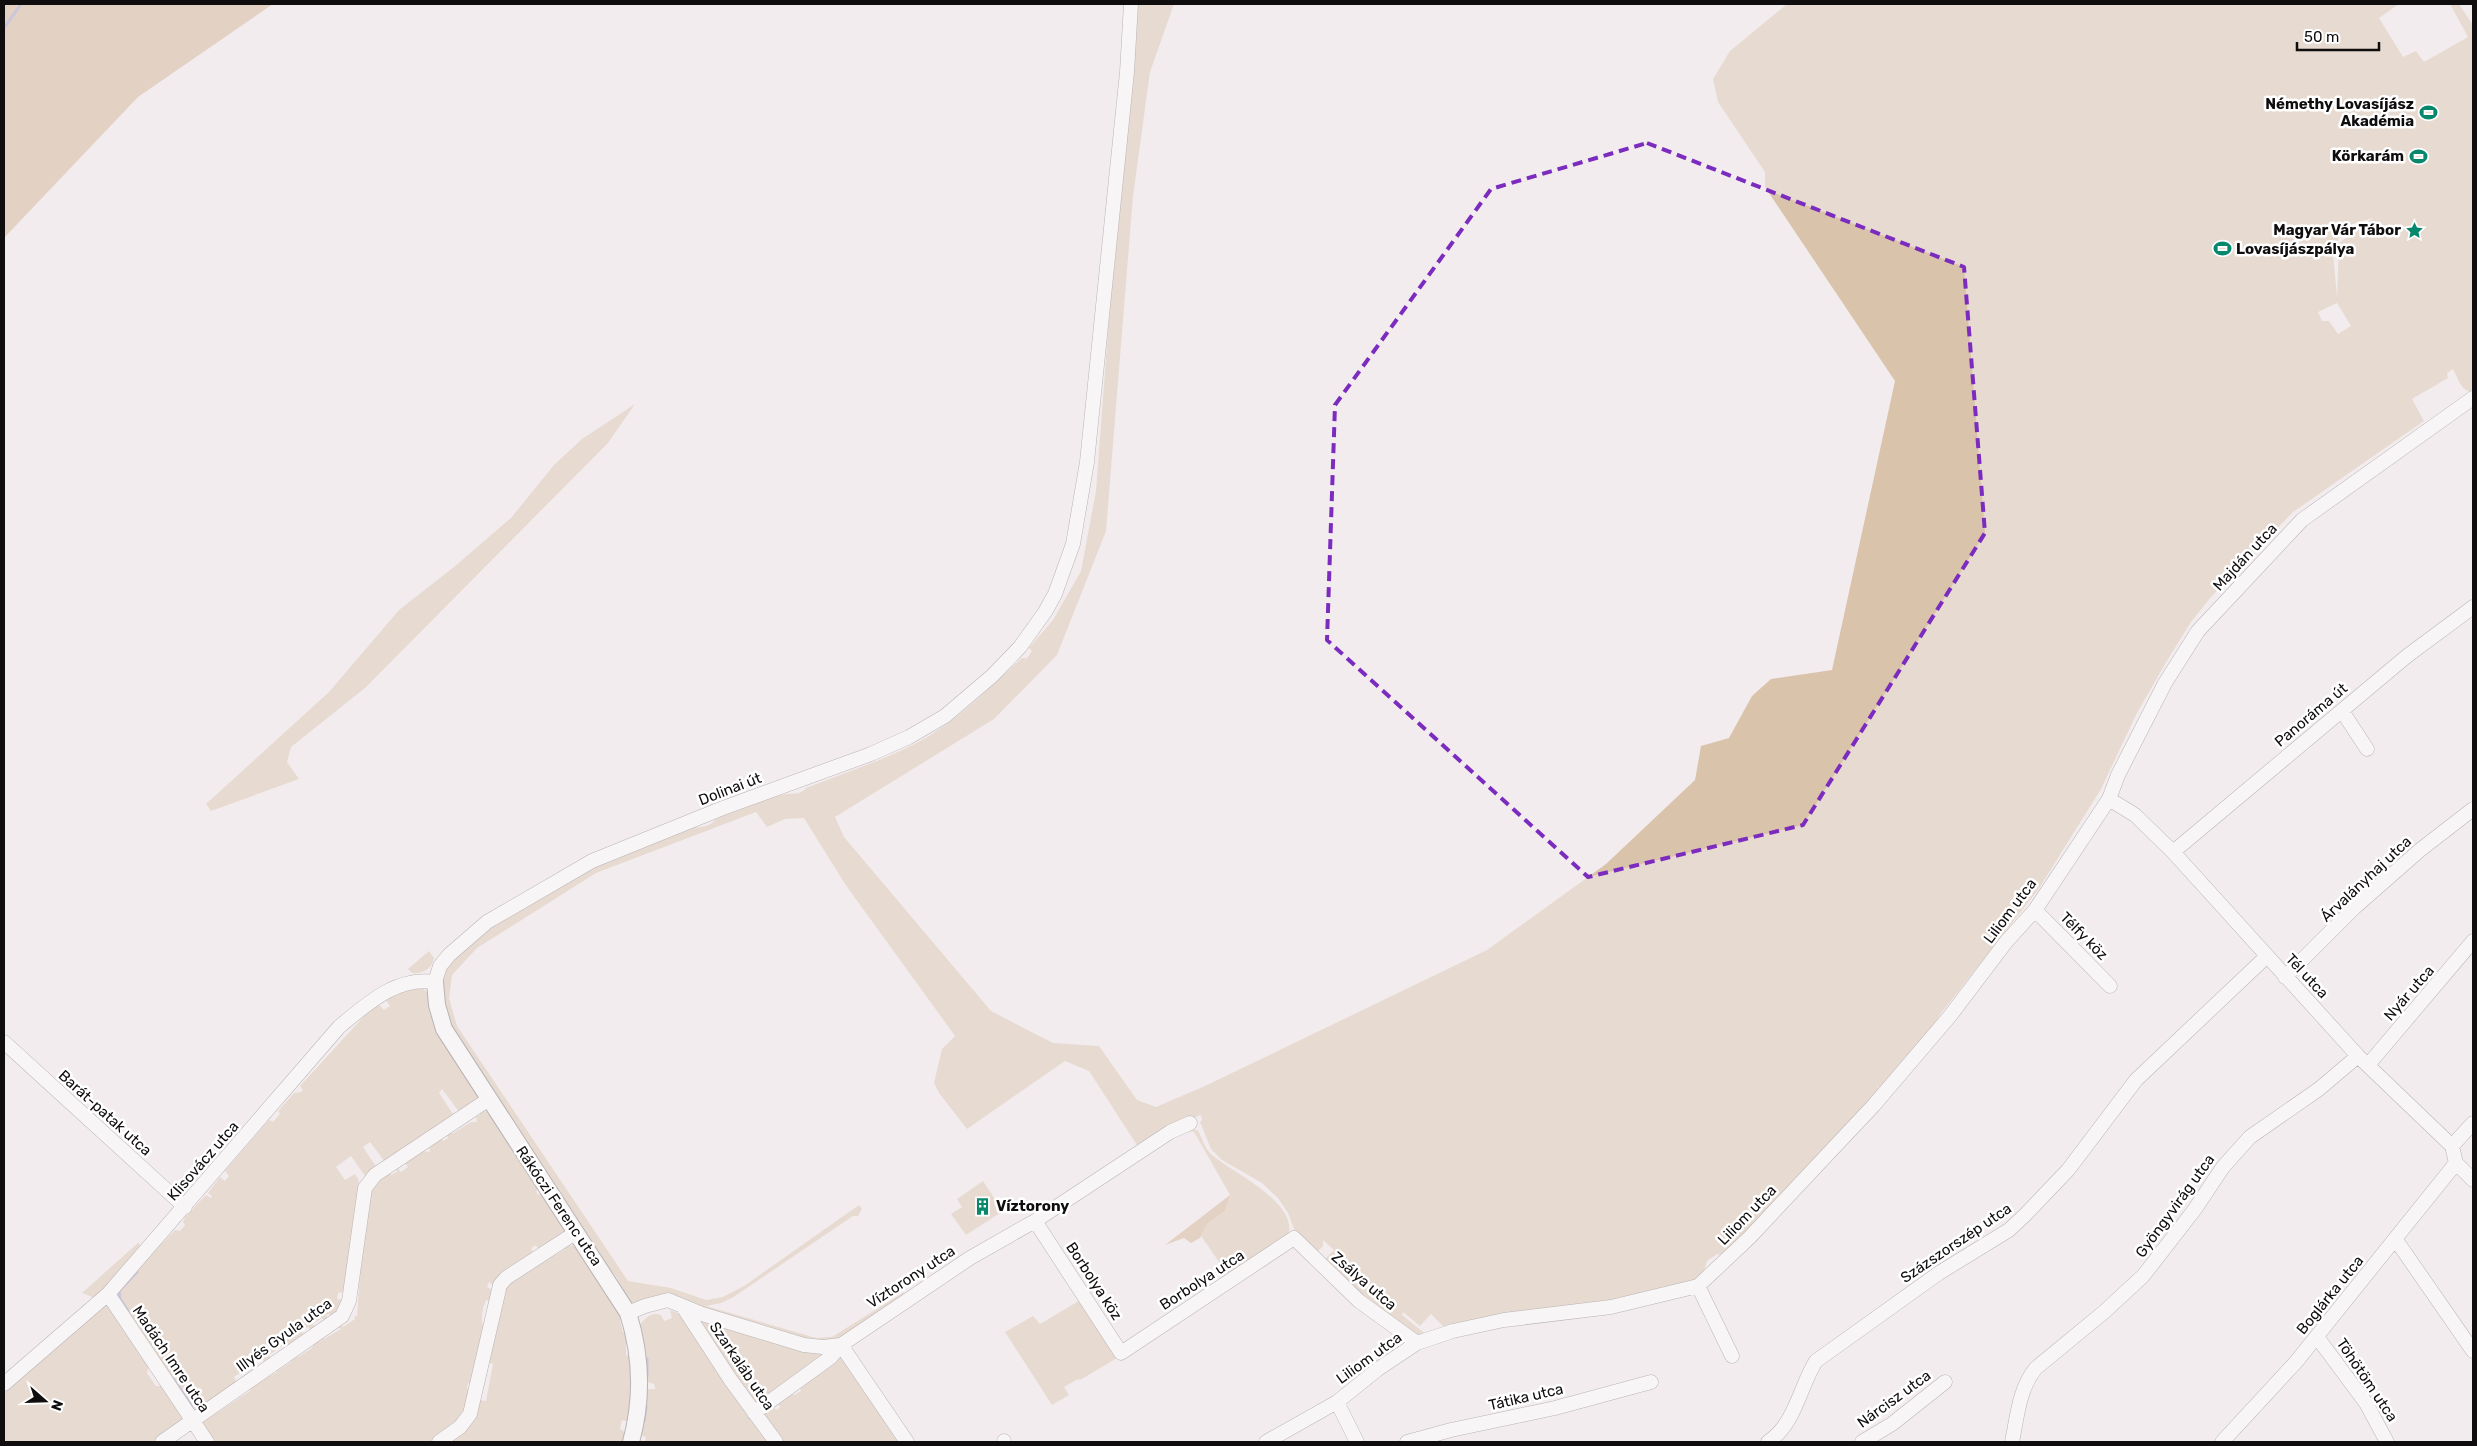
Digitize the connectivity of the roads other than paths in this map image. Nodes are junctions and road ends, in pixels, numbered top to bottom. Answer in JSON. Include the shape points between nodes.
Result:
{"nodes":[{"id":1,"x":1131,"y":4,"type":"edge"},
{"id":2,"x":2473,"y":398,"type":"edge"},
{"id":3,"x":2473,"y":608,"type":"edge"},
{"id":4,"x":2342,"y":711,"type":"junction"},
{"id":5,"x":2367,"y":749,"type":"dead end"},
{"id":6,"x":2109,"y":799,"type":"junction"},
{"id":7,"x":2473,"y":809,"type":"edge"},
{"id":8,"x":2173,"y":852,"type":"junction"},
{"id":9,"x":2035,"y":910,"type":"junction"},
{"id":10,"x":2473,"y":941,"type":"edge"},
{"id":11,"x":2266,"y":956,"type":"junction"},
{"id":12,"x":2285,"y":977,"type":"junction"},
{"id":13,"x":435,"y":982,"type":"junction"},
{"id":14,"x":2110,"y":986,"type":"dead end"},
{"id":15,"x":4,"y":1042,"type":"edge"},
{"id":16,"x":2363,"y":1061,"type":"junction"},
{"id":17,"x":489,"y":1100,"type":"junction"},
{"id":18,"x":2473,"y":1123,"type":"edge"},
{"id":19,"x":1190,"y":1124,"type":"dead end"},
{"id":20,"x":2452,"y":1146,"type":"junction"},
{"id":21,"x":2456,"y":1163,"type":"junction"},
{"id":22,"x":2473,"y":1180,"type":"edge"},
{"id":23,"x":185,"y":1206,"type":"junction"},
{"id":24,"x":1035,"y":1221,"type":"junction"},
{"id":25,"x":575,"y":1233,"type":"junction"},
{"id":26,"x":1294,"y":1238,"type":"joint"},
{"id":27,"x":2396,"y":1240,"type":"junction"},
{"id":28,"x":1698,"y":1286,"type":"junction"},
{"id":29,"x":108,"y":1294,"type":"junction"},
{"id":30,"x":683,"y":1307,"type":"junction"},
{"id":31,"x":628,"y":1313,"type":"junction"},
{"id":32,"x":2317,"y":1337,"type":"junction"},
{"id":33,"x":1417,"y":1343,"type":"junction"},
{"id":34,"x":841,"y":1345,"type":"junction"},
{"id":35,"x":1128,"y":1349,"type":"joint"},
{"id":36,"x":2473,"y":1351,"type":"edge"},
{"id":37,"x":1732,"y":1356,"type":"dead end"},
{"id":38,"x":1651,"y":1382,"type":"dead end"},
{"id":39,"x":1944,"y":1382,"type":"dead end"},
{"id":40,"x":4,"y":1384,"type":"edge"},
{"id":41,"x":1337,"y":1402,"type":"junction"},
{"id":42,"x":754,"y":1413,"type":"junction"},
{"id":43,"x":192,"y":1419,"type":"junction"},
{"id":44,"x":2229,"y":1440,"type":"edge"},
{"id":45,"x":162,"y":1442,"type":"edge"},
{"id":46,"x":207,"y":1442,"type":"edge"},
{"id":47,"x":439,"y":1442,"type":"edge"},
{"id":48,"x":631,"y":1442,"type":"edge"},
{"id":49,"x":776,"y":1442,"type":"edge"},
{"id":50,"x":907,"y":1442,"type":"edge"},
{"id":51,"x":1266,"y":1442,"type":"edge"},
{"id":52,"x":1358,"y":1442,"type":"edge"},
{"id":53,"x":1407,"y":1442,"type":"edge"},
{"id":54,"x":1768,"y":1442,"type":"edge"},
{"id":55,"x":1862,"y":1442,"type":"edge"},
{"id":56,"x":2012,"y":1442,"type":"edge"},
{"id":57,"x":2387,"y":1442,"type":"edge"}],
"edges":[{"from":1,"to":13,"type":"street","name":"Dolinai út","via":[[1108,261],[1079,514],[1055,594],[1020,647],[945,716],[909,737],[592,862],[487,922],[440,966]]},
{"from":2,"to":6,"type":"street","name":"Majdán utca","via":[[2302,520],[2198,631],[2165,683]]},
{"from":3,"to":4,"type":"street","name":"Panoráma út","via":[[2406,656]]},
{"from":4,"to":5,"type":"street"},
{"from":4,"to":8,"type":"street","name":"Panoráma út"},
{"from":6,"to":8,"type":"street","name":"Tél utca","via":[[2135,815]]},
{"from":6,"to":9,"type":"street","name":"Liliom utca"},
{"from":7,"to":12,"type":"street","name":"Árvalányhaj utca","via":[[2355,907]]},
{"from":8,"to":11,"type":"street","name":"Tél utca"},
{"from":9,"to":14,"type":"street","name":"Télfy köz"},
{"from":9,"to":28,"type":"street","name":"Liliom utca","via":[[1874,1105],[1749,1238]]},
{"from":10,"to":16,"type":"street","name":"Nyár utca"},
{"from":11,"to":12,"type":"street","name":"Tél utca"},
{"from":11,"to":54,"type":"street","name":"Százszorszép utca","via":[[2146,1069],[2068,1170],[2009,1230],[1939,1273],[1816,1361],[1782,1432]]},
{"from":12,"to":16,"type":"street","name":"Tél utca"},
{"from":13,"to":17,"type":"street","name":"Rákóczi Ferenc utca","via":[[444,1029]]},
{"from":13,"to":23,"type":"street","name":"Klisovácz utca","via":[[415,980],[395,987],[378,996],[339,1027]]},
{"from":15,"to":23,"type":"street","name":"Barát-patak utca"},
{"from":16,"to":20,"type":"street","name":"Tél utca"},
{"from":16,"to":56,"type":"street","name":"Gyöngyvirág utca","via":[[2250,1136],[2222,1167],[2195,1209],[2143,1276],[2036,1368],[2028,1377]]},
{"from":17,"to":25,"type":"street","name":"Rákóczi Ferenc utca"},
{"from":17,"to":43,"type":"street","name":"Illyés Gyula utca","via":[[368,1182],[349,1301],[342,1316]]},
{"from":18,"to":20,"type":"street"},
{"from":19,"to":24,"type":"street","name":"Víztorony utca","via":[[1170,1132]]},
{"from":20,"to":21,"type":"street"},
{"from":21,"to":22,"type":"street"},
{"from":21,"to":27,"type":"street","name":"Boglárka utca"},
{"from":23,"to":29,"type":"street","name":"Klisovácz utca"},
{"from":24,"to":34,"type":"street","name":"Víztorony utca","via":[[970,1258]]},
{"from":24,"to":35,"type":"street","name":"Borbolya köz","via":[[1121,1353]]},
{"from":25,"to":31,"type":"street","name":"Rákóczi Ferenc utca","via":[[610,1281]]},
{"from":25,"to":47,"type":"street","via":[[501,1283],[496,1293],[470,1414],[460,1427]]},
{"from":26,"to":33,"type":"street","name":"Zsálya utca","via":[[1359,1301]]},
{"from":26,"to":35,"type":"street","name":"Borbolya utca"},
{"from":27,"to":32,"type":"street","name":"Boglárka utca"},
{"from":27,"to":36,"type":"street"},
{"from":28,"to":33,"type":"street","name":"Liliom utca","via":[[1610,1307],[1504,1320]]},
{"from":28,"to":37,"type":"street"},
{"from":29,"to":40,"type":"street","name":"Klisovácz utca"},
{"from":29,"to":43,"type":"street","name":"Madách Imre utca"},
{"from":30,"to":31,"type":"street","via":[[668,1300]]},
{"from":30,"to":34,"type":"street","via":[[804,1345]]},
{"from":30,"to":42,"type":"street","name":"Szarkaláb utca"},
{"from":31,"to":48,"type":"street","name":"Rákóczi Ferenc utca","via":[[637,1343],[640,1374],[638,1409]]},
{"from":32,"to":44,"type":"street","name":"Boglárka utca"},
{"from":32,"to":57,"type":"street","name":"Töhötöm utca","via":[[2366,1403]]},
{"from":33,"to":41,"type":"street","name":"Liliom utca"},
{"from":34,"to":42,"type":"street","name":"Víztorony utca","via":[[831,1357]]},
{"from":34,"to":50,"type":"street"},
{"from":38,"to":53,"type":"street","name":"Tátika utca","via":[[1556,1408]]},
{"from":39,"to":55,"type":"street","name":"Nárcisz utca","via":[[1892,1424]]},
{"from":41,"to":51,"type":"street","name":"Liliom utca"},
{"from":41,"to":52,"type":"street"},
{"from":42,"to":49,"type":"street","name":"Szarkaláb utca"},
{"from":43,"to":45,"type":"street","name":"Illyés Gyula utca"},
{"from":43,"to":46,"type":"street","name":"Madách Imre utca"}]}
